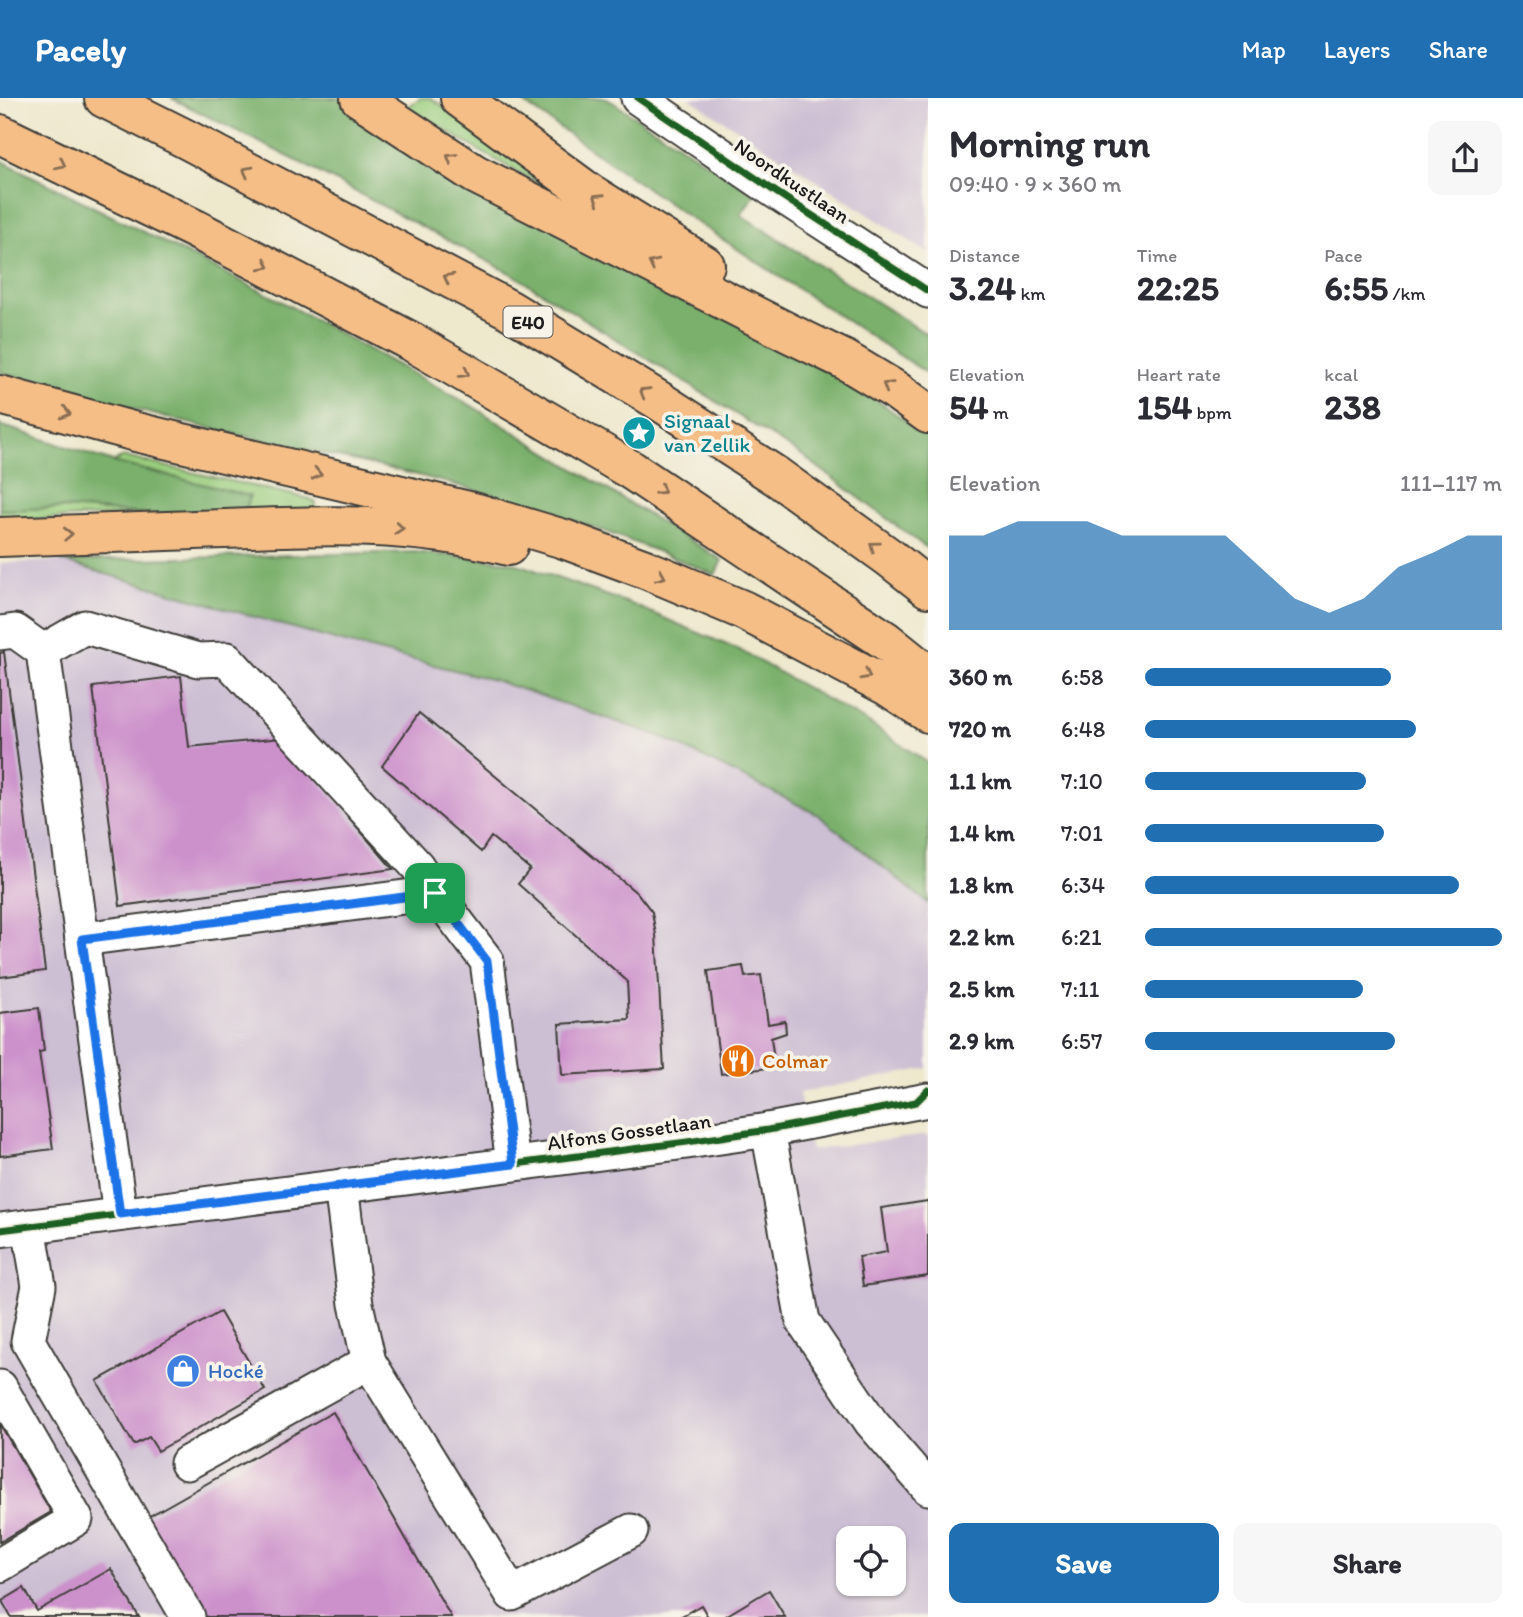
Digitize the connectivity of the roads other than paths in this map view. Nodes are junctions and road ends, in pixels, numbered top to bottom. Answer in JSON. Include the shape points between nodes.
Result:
{"nodes":[{"id":1,"x":104,"y":98,"type":"edge"},
{"id":2,"x":360,"y":98,"type":"edge"},
{"id":3,"x":460,"y":98,"type":"edge"},
{"id":4,"x":638,"y":98,"type":"edge"},
{"id":5,"x":0,"y":134,"type":"edge"},
{"id":6,"x":928,"y":291,"type":"edge"},
{"id":7,"x":845,"y":360,"type":"junction"},
{"id":8,"x":0,"y":395,"type":"edge"},
{"id":9,"x":928,"y":414,"type":"edge"},
{"id":10,"x":0,"y":537,"type":"edge"},
{"id":11,"x":598,"y":551,"type":"junction"},
{"id":12,"x":928,"y":588,"type":"edge"},
{"id":13,"x":0,"y":633,"type":"edge"},
{"id":14,"x":43,"y":651,"type":"junction"},
{"id":15,"x":928,"y":675,"type":"edge"},
{"id":16,"x":928,"y":713,"type":"edge"},
{"id":17,"x":435,"y":893,"type":"junction"},
{"id":18,"x":82,"y":939,"type":"junction"},
{"id":19,"x":928,"y":1100,"type":"edge"},
{"id":20,"x":768,"y":1130,"type":"junction"},
{"id":21,"x":513,"y":1164,"type":"junction"},
{"id":22,"x":341,"y":1186,"type":"junction"},
{"id":23,"x":120,"y":1214,"type":"junction"},
{"id":24,"x":15,"y":1228,"type":"edge"},
{"id":25,"x":369,"y":1362,"type":"junction"},
{"id":26,"x":0,"y":1387,"type":"edge"},
{"id":27,"x":187,"y":1463,"type":"dead end"},
{"id":28,"x":928,"y":1488,"type":"edge"},
{"id":29,"x":631,"y":1531,"type":"dead end"},
{"id":30,"x":0,"y":1565,"type":"edge"},
{"id":31,"x":188,"y":1617,"type":"edge"}],
"edges":[{"from":12,"to":1,"type":"highway","number":"E40","one_way":true,"via":[[776,476],[508,309]]},
{"from":7,"to":2,"type":"highway","one_way":true,"via":[[475,174]]},
{"from":7,"to":3,"type":"highway","one_way":true,"via":[[796,320],[589,192]]},
{"from":4,"to":6,"type":"street","name":"Noordkustlaan"},
{"from":5,"to":15,"type":"highway","one_way":true,"via":[[208,235],[414,343],[631,470],[886,641]]},
{"from":9,"to":7,"type":"highway","one_way":true},
{"from":8,"to":11,"type":"highway","one_way":true,"via":[[477,513]]},
{"from":10,"to":11,"type":"highway","one_way":true,"via":[[397,527],[485,540],[565,562]]},
{"from":11,"to":16,"type":"highway","one_way":true,"via":[[743,610],[887,686]]},
{"from":13,"to":14,"type":"street","via":[[15,631]]},
{"from":14,"to":17,"type":"street","via":[[85,627],[198,660],[227,659],[417,866]]},
{"from":14,"to":18,"type":"street"},
{"from":17,"to":18,"type":"street"},
{"from":17,"to":21,"type":"street","via":[[487,961]]},
{"from":18,"to":23,"type":"street"},
{"from":19,"to":20,"type":"street","name":"Alfons Gossetlaan"},
{"from":20,"to":21,"type":"street","name":"Alfons Gossetlaan"},
{"from":20,"to":28,"type":"street","via":[[803,1321],[871,1422]]},
{"from":21,"to":22,"type":"street","name":"Alfons Gossetlaan"},
{"from":22,"to":23,"type":"street","name":"Alfons Gossetlaan"},
{"from":22,"to":25,"type":"street","via":[[355,1304]]},
{"from":23,"to":24,"type":"street","name":"Alfons Gossetlaan"},
{"from":24,"to":31,"type":"street","via":[[39,1286],[28,1341]]},
{"from":25,"to":27,"type":"street"},
{"from":25,"to":29,"type":"street","via":[[512,1594]]},
{"from":26,"to":30,"type":"street","via":[[76,1519]]}]}
